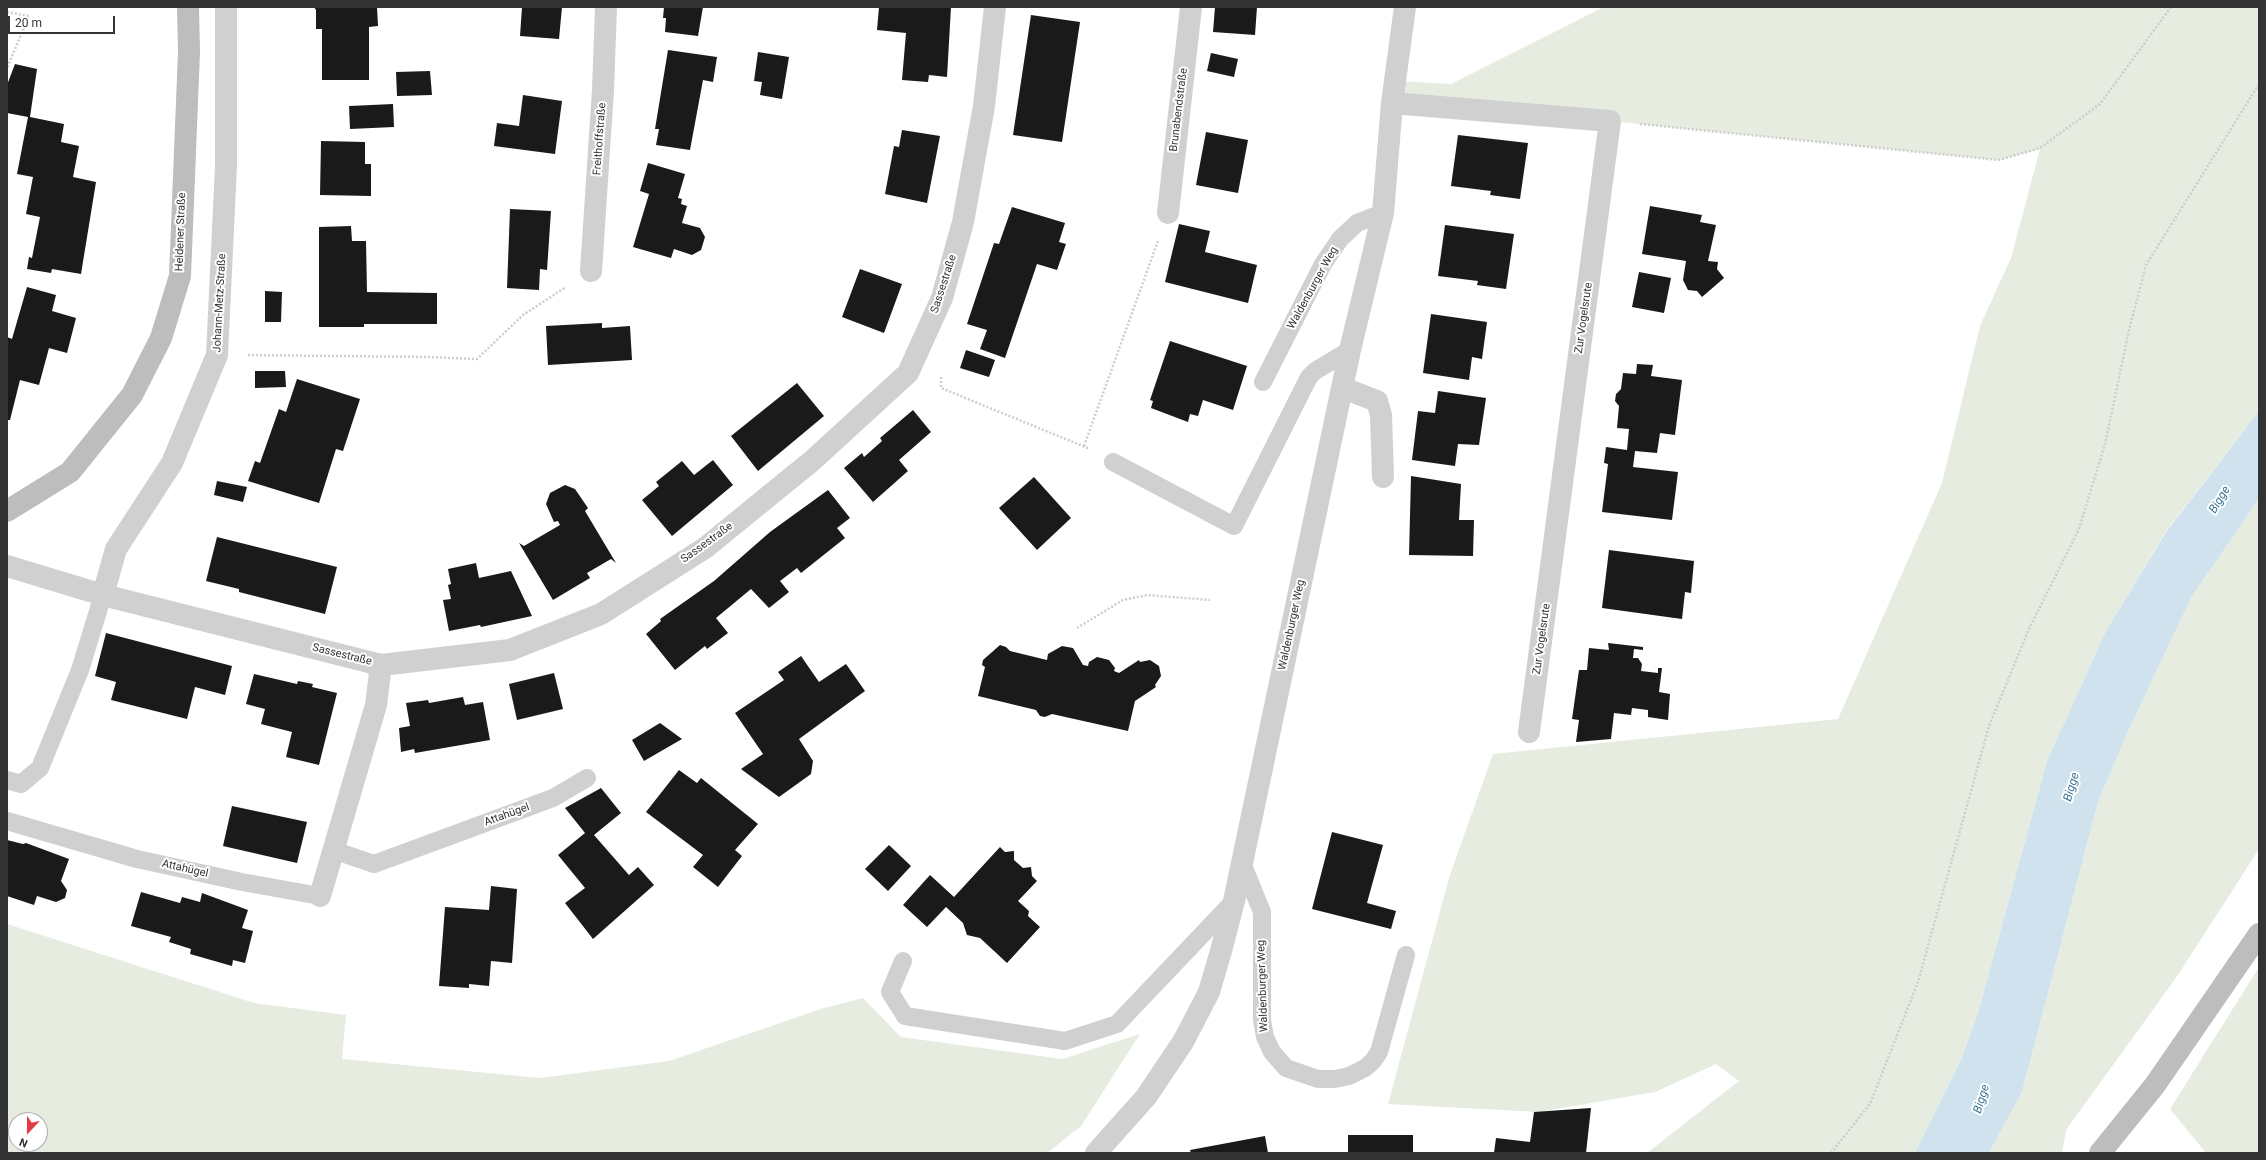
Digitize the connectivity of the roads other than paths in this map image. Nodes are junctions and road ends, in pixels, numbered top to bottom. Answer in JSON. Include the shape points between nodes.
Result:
{"nodes":[{"id":1,"x":188,"y":7,"type":"edge"},
{"id":2,"x":226,"y":7,"type":"edge"},
{"id":3,"x":606,"y":7,"type":"edge"},
{"id":4,"x":995,"y":7,"type":"edge"},
{"id":5,"x":1190,"y":7,"type":"edge"},
{"id":6,"x":1405,"y":7,"type":"edge"},
{"id":7,"x":1392,"y":103,"type":"junction"},
{"id":8,"x":1382,"y":212,"type":"junction"},
{"id":9,"x":1168,"y":213,"type":"road end"},
{"id":10,"x":591,"y":271,"type":"road end"},
{"id":11,"x":1350,"y":350,"type":"junction"},
{"id":12,"x":1264,"y":382,"type":"dead end"},
{"id":13,"x":1343,"y":388,"type":"junction"},
{"id":14,"x":1113,"y":462,"type":"road end"},
{"id":15,"x":1383,"y":477,"type":"dead end"},
{"id":16,"x":7,"y":511,"type":"edge"},
{"id":17,"x":7,"y":566,"type":"edge"},
{"id":18,"x":103,"y":595,"type":"junction"},
{"id":19,"x":381,"y":665,"type":"junction"},
{"id":20,"x":1529,"y":732,"type":"dead end"},
{"id":21,"x":587,"y":778,"type":"dead end"},
{"id":22,"x":7,"y":780,"type":"edge"},
{"id":23,"x":7,"y":821,"type":"edge"},
{"id":24,"x":333,"y":850,"type":"junction"},
{"id":25,"x":1242,"y":863,"type":"junction"},
{"id":26,"x":320,"y":896,"type":"joint"},
{"id":27,"x":1234,"y":901,"type":"junction"},
{"id":28,"x":2259,"y":934,"type":"edge"},
{"id":29,"x":1406,"y":955,"type":"dead end"},
{"id":30,"x":903,"y":961,"type":"dead end"},
{"id":31,"x":1096,"y":1153,"type":"edge"},
{"id":32,"x":2100,"y":1153,"type":"edge"}],
"edges":[{"from":1,"to":16,"type":"main road","name":"Heldener Straße","via":[[180,276],[161,338],[132,395],[70,472]]},
{"from":2,"to":18,"type":"street","name":"Johann-Metz-Straße","via":[[226,166],[217,355],[172,463],[116,549]]},
{"from":3,"to":10,"type":"street","name":"Freithoffstraße"},
{"from":4,"to":19,"type":"street","name":"Sassestraße","via":[[984,106],[963,222],[942,298],[908,373],[813,460],[705,548],[601,614],[510,650]]},
{"from":5,"to":9,"type":"street","name":"Brunabendstraße"},
{"from":6,"to":7,"type":"street","name":"Waldenburger Weg"},
{"from":7,"to":8,"type":"street","name":"Waldenburger Weg"},
{"from":7,"to":20,"type":"street","name":"Zur Vogelsrute","via":[[1610,121]]},
{"from":8,"to":11,"type":"street","name":"Waldenburger Weg"},
{"from":8,"to":12,"type":"lane","name":"Waldenburger Weg","via":[[1357,223],[1340,239],[1323,264]]},
{"from":11,"to":13,"type":"street","name":"Waldenburger Weg"},
{"from":11,"to":14,"type":"lane","via":[[1309,377],[1234,526]]},
{"from":13,"to":15,"type":"street","via":[[1377,401],[1381,415]]},
{"from":13,"to":25,"type":"street","name":"Waldenburger Weg"},
{"from":17,"to":18,"type":"street","name":"Sassestraße"},
{"from":18,"to":19,"type":"street","name":"Sassestraße"},
{"from":18,"to":22,"type":"lane","via":[[80,670],[40,768],[21,784]]},
{"from":19,"to":24,"type":"street","name":"Attahügel","via":[[376,705]]},
{"from":21,"to":24,"type":"lane","name":"Attahügel","via":[[553,798],[374,864]]},
{"from":23,"to":26,"type":"lane","name":"Attahügel","via":[[137,858],[242,882]]},
{"from":24,"to":26,"type":"street","name":"Attahügel"},
{"from":25,"to":27,"type":"street","name":"Waldenburger Weg"},
{"from":25,"to":29,"type":"lane","name":"Waldenburger Weg","via":[[1262,912],[1262,1020],[1265,1037],[1272,1052],[1286,1068],[1318,1078],[1335,1079],[1349,1076],[1373,1061],[1379,1052]]},
{"from":27,"to":30,"type":"lane","via":[[1117,1024],[1065,1041],[905,1016],[890,992]]},
{"from":27,"to":31,"type":"street","name":"Waldenburger Weg","via":[[1209,992],[1183,1042],[1146,1097]]},
{"from":28,"to":32,"type":"main road","via":[[2155,1085]]}]}
